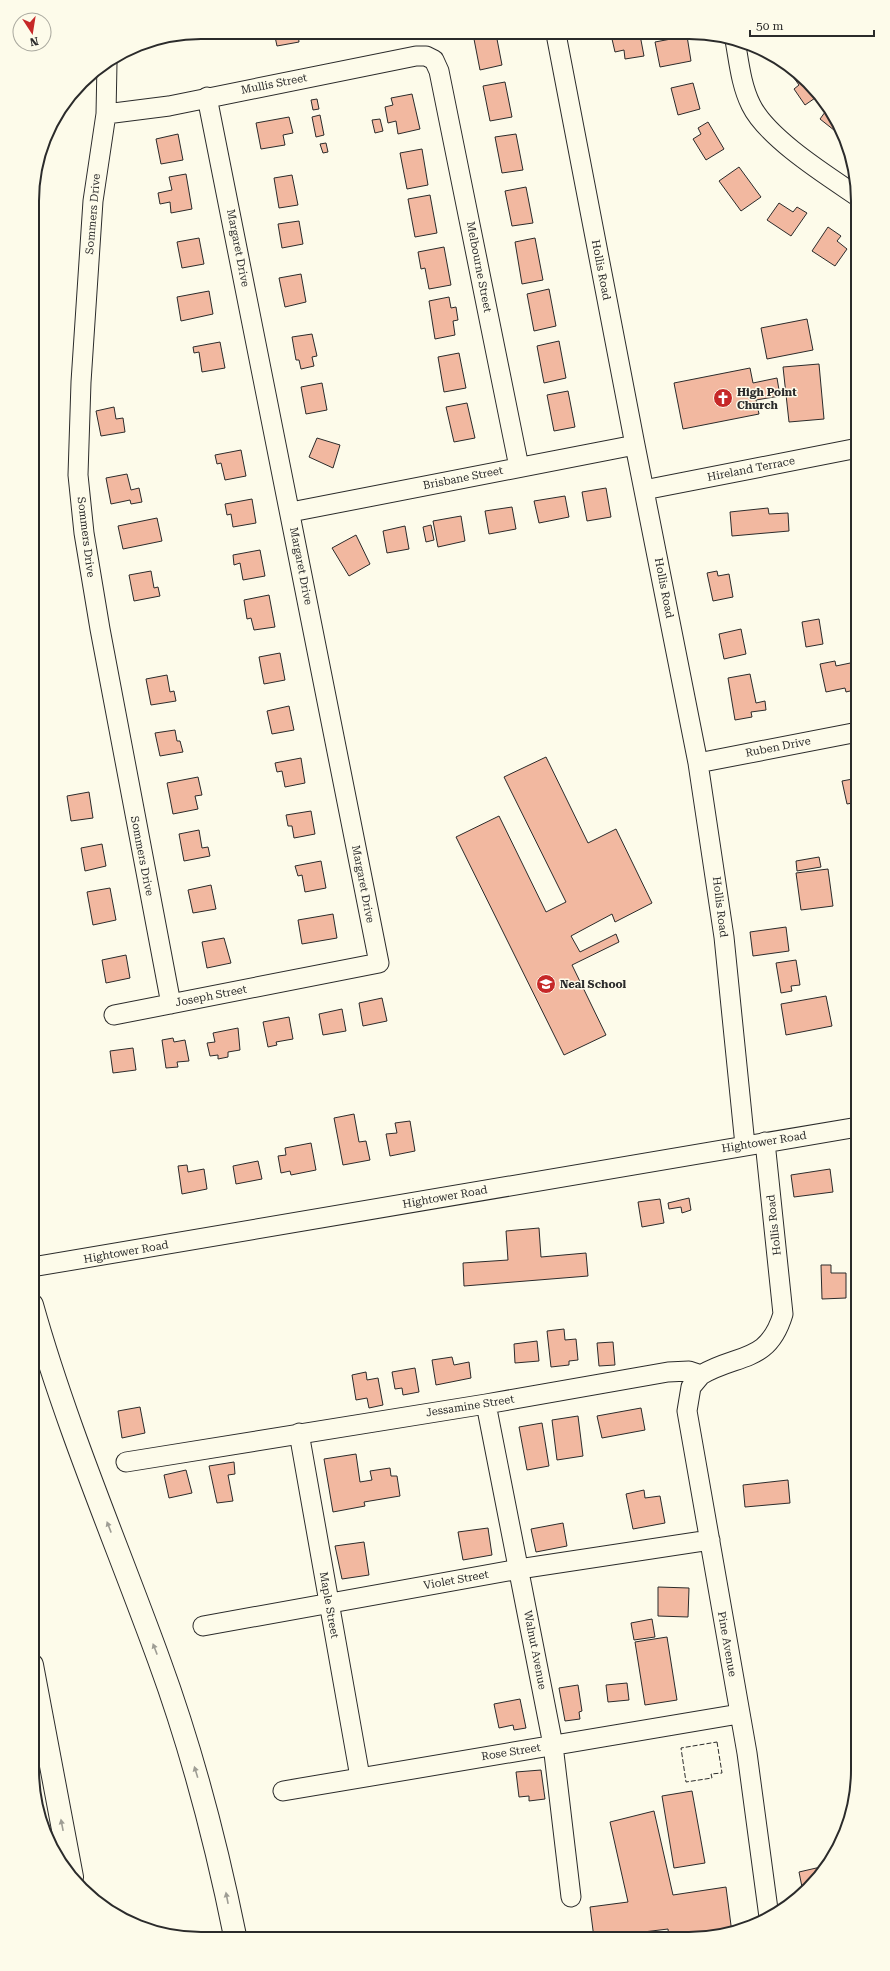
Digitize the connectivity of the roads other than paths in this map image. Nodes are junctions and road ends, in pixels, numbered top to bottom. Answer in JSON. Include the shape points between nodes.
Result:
{"nodes":[{"id":1,"x":557,"y":39,"type":"edge"},
{"id":2,"x":736,"y":47,"type":"edge"},
{"id":3,"x":438,"y":67,"type":"joint"},
{"id":4,"x":107,"y":70,"type":"edge"},
{"id":5,"x":207,"y":97,"type":"junction"},
{"id":6,"x":106,"y":114,"type":"junction"},
{"id":7,"x":851,"y":192,"type":"edge"},
{"id":8,"x":635,"y":446,"type":"junction"},
{"id":9,"x":851,"y":449,"type":"edge"},
{"id":10,"x":519,"y":467,"type":"junction"},
{"id":11,"x":644,"y":490,"type":"junction"},
{"id":12,"x":291,"y":512,"type":"junction"},
{"id":13,"x":851,"y":733,"type":"edge"},
{"id":14,"x":698,"y":762,"type":"junction"},
{"id":15,"x":308,"y":977,"type":"joint"},
{"id":16,"x":171,"y":1004,"type":"junction"},
{"id":17,"x":114,"y":1015,"type":"dead end"},
{"id":18,"x":851,"y":1128,"type":"edge"},
{"id":19,"x":765,"y":1142,"type":"junction"},
{"id":20,"x":745,"y":1145,"type":"junction"},
{"id":21,"x":39,"y":1267,"type":"edge"},
{"id":22,"x":39,"y":1330,"type":"edge"},
{"id":23,"x":701,"y":1375,"type":"junction"},
{"id":24,"x":486,"y":1404,"type":"junction"},
{"id":25,"x":299,"y":1433,"type":"junction"},
{"id":26,"x":126,"y":1462,"type":"dead end"},
{"id":27,"x":710,"y":1540,"type":"junction"},
{"id":28,"x":519,"y":1569,"type":"junction"},
{"id":29,"x":329,"y":1604,"type":"junction"},
{"id":30,"x":203,"y":1626,"type":"dead end"},
{"id":31,"x":39,"y":1702,"type":"edge"},
{"id":32,"x":739,"y":1714,"type":"junction"},
{"id":33,"x":553,"y":1745,"type":"junction"},
{"id":34,"x":360,"y":1777,"type":"junction"},
{"id":35,"x":283,"y":1791,"type":"dead end"},
{"id":36,"x":70,"y":1864,"type":"edge"},
{"id":37,"x":571,"y":1897,"type":"dead end"},
{"id":38,"x":768,"y":1911,"type":"edge"},
{"id":39,"x":234,"y":1932,"type":"edge"}],
"edges":[{"from":1,"to":8,"type":"street","name":"Hollis Road"},
{"from":2,"to":7,"type":"street","via":[[742,80],[751,106],[774,135]]},
{"from":3,"to":5,"type":"street","name":"Mullis Street","via":[[434,60],[426,56],[416,56]]},
{"from":3,"to":10,"type":"street","name":"Melbourne Street"},
{"from":4,"to":6,"type":"street","name":"Sommers Drive"},
{"from":5,"to":6,"type":"street","name":"Mullis Street","via":[[169,106]]},
{"from":5,"to":12,"type":"street","name":"Margaret Drive"},
{"from":6,"to":16,"type":"street","name":"Sommers Drive","via":[[93,201],[81,382],[78,475],[84,533],[100,630]]},
{"from":8,"to":10,"type":"street","name":"Brisbane Street"},
{"from":8,"to":11,"type":"street","name":"Hollis Road"},
{"from":9,"to":11,"type":"street","name":"Hireland Terrace"},
{"from":10,"to":12,"type":"street","name":"Brisbane Street"},
{"from":11,"to":14,"type":"street","name":"Hollis Road"},
{"from":12,"to":15,"type":"street","name":"Margaret Drive","via":[[379,963]]},
{"from":13,"to":14,"type":"street","name":"Ruben Drive"},
{"from":14,"to":20,"type":"street","name":"Hollis Road","via":[[724,937]]},
{"from":15,"to":16,"type":"street","name":"Joseph Street"},
{"from":16,"to":17,"type":"street","name":"Joseph Street"},
{"from":18,"to":19,"type":"street","name":"Hightower Road"},
{"from":19,"to":20,"type":"street","name":"Hightower Road"},
{"from":19,"to":23,"type":"street","name":"Hollis Road","via":[[782,1308],[779,1328],[762,1350],[752,1356],[716,1366]]},
{"from":20,"to":21,"type":"street","name":"Hightower Road"},
{"from":39,"to":22,"type":"highway","one_way":true,"via":[[219,1858],[178,1716],[160,1661],[49,1366]]},
{"from":23,"to":24,"type":"street","name":"Jessamine Street","via":[[690,1371],[668,1372]]},
{"from":23,"to":27,"type":"street","name":"Pine Avenue","via":[[691,1388],[687,1411]]},
{"from":24,"to":25,"type":"street","name":"Jessamine Street"},
{"from":24,"to":28,"type":"street","name":"Walnut Avenue"},
{"from":25,"to":26,"type":"street","name":"Jessamine Street"},
{"from":25,"to":29,"type":"street","name":"Maple Street"},
{"from":27,"to":28,"type":"street","name":"Violet Street"},
{"from":27,"to":32,"type":"street","name":"Pine Avenue"},
{"from":28,"to":29,"type":"street","name":"Violet Street"},
{"from":28,"to":33,"type":"street","name":"Walnut Avenue"},
{"from":29,"to":30,"type":"street","name":"Violet Street"},
{"from":29,"to":34,"type":"street","name":"Maple Street"},
{"from":36,"to":31,"type":"highway","one_way":true},
{"from":32,"to":33,"type":"street","name":"Rose Street"},
{"from":32,"to":38,"type":"street","name":"Pine Avenue","via":[[747,1753]]},
{"from":33,"to":34,"type":"street","name":"Rose Street"},
{"from":33,"to":37,"type":"street","name":"Walnut Avenue"},
{"from":34,"to":35,"type":"street","name":"Rose Street"}]}
